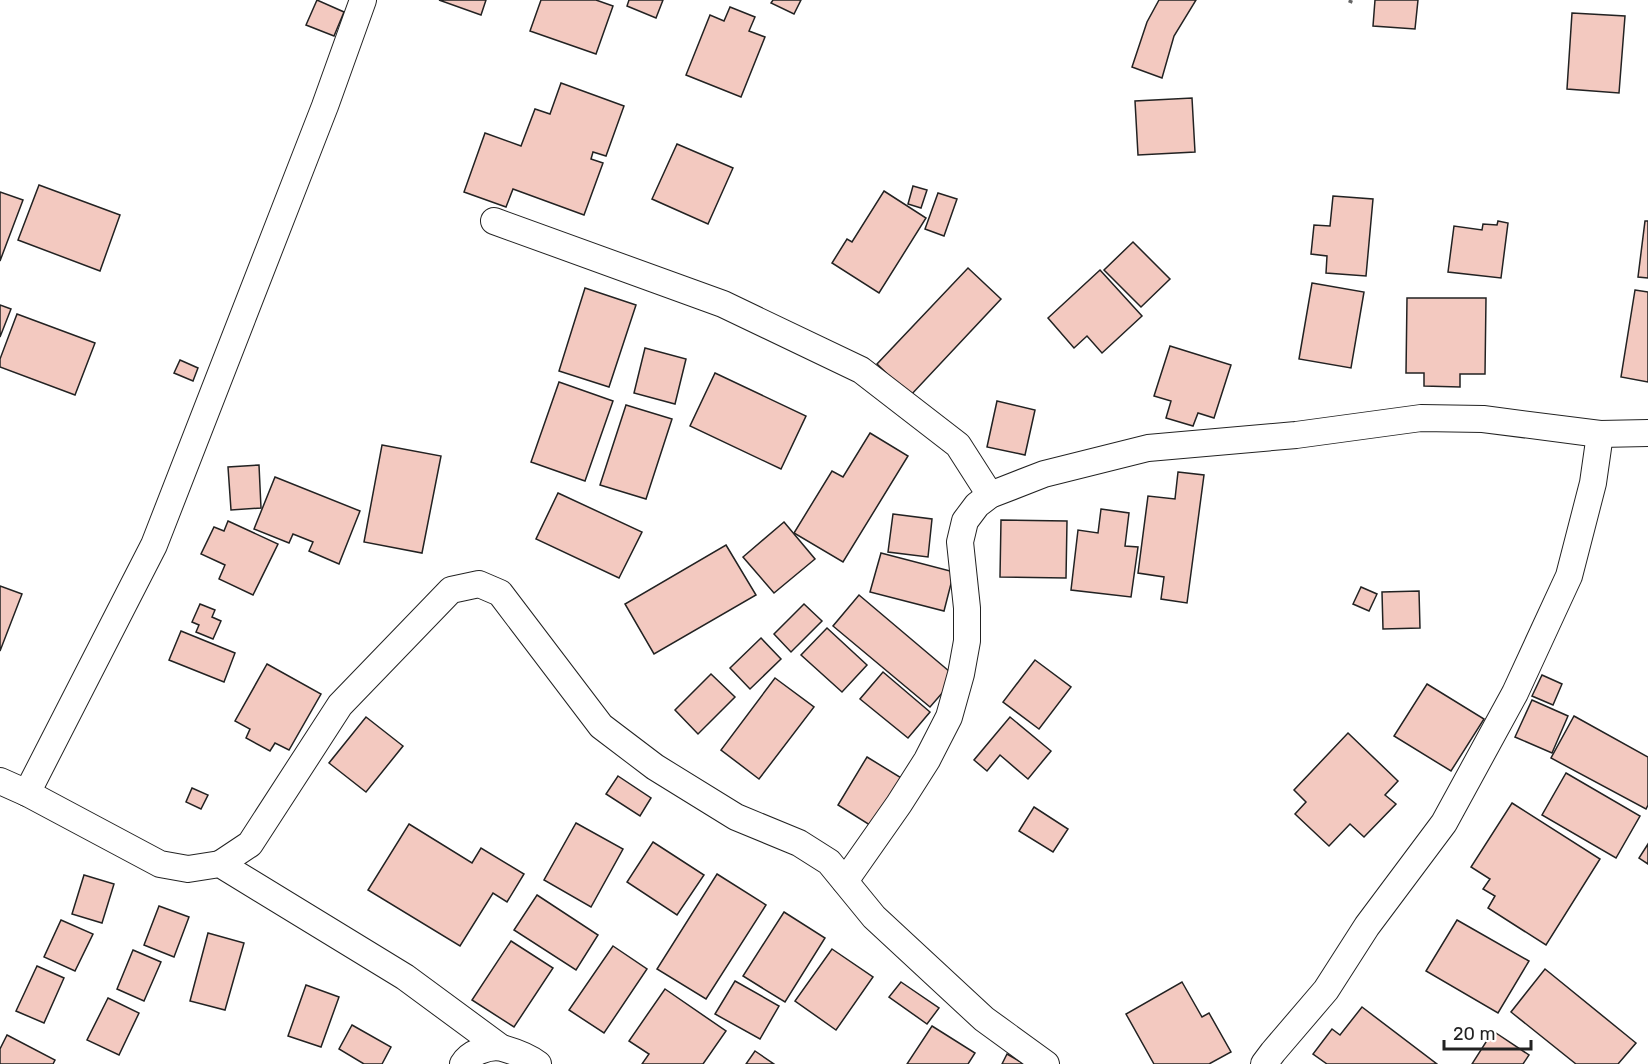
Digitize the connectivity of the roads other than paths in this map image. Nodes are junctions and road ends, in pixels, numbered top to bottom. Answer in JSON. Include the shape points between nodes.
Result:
{"nodes":[{"id":1,"x":363,"y":0,"type":"edge"},
{"id":2,"x":494,"y":221,"type":"dead end"},
{"id":3,"x":1648,"y":433,"type":"edge"},
{"id":4,"x":1600,"y":434,"type":"junction"},
{"id":5,"x":990,"y":495,"type":"junction"},
{"id":6,"x":0,"y":780,"type":"edge"},
{"id":7,"x":27,"y":793,"type":"junction"},
{"id":8,"x":220,"y":864,"type":"junction"},
{"id":9,"x":845,"y":880,"type":"junction"},
{"id":10,"x":500,"y":1047,"type":"junction"},
{"id":11,"x":463,"y":1064,"type":"edge"},
{"id":12,"x":538,"y":1064,"type":"edge"},
{"id":13,"x":1046,"y":1064,"type":"edge"},
{"id":14,"x":1264,"y":1064,"type":"edge"}],
"edges":[{"from":1,"to":7,"type":"street","via":[[154,545]]},
{"from":2,"to":5,"type":"street","via":[[723,304],[861,370],[958,445]]},
{"from":3,"to":4,"type":"street"},
{"from":4,"to":5,"type":"street","via":[[1483,419],[1421,418],[1296,435],[1148,447],[1044,474]]},
{"from":4,"to":14,"type":"street","via":[[1593,483],[1569,576],[1515,693],[1444,823],[1367,926],[1326,990]]},
{"from":5,"to":9,"type":"street","via":[[965,520],[960,542],[966,641],[949,717],[899,804]]},
{"from":6,"to":7,"type":"street"},
{"from":7,"to":8,"type":"street","via":[[160,864],[188,868]]},
{"from":8,"to":9,"type":"street","via":[[250,844],[339,705],[451,590],[478,585],[500,593],[601,726],[655,767],[736,817],[799,843],[829,862]]},
{"from":8,"to":10,"type":"street","via":[[405,977]]},
{"from":9,"to":13,"type":"street","via":[[874,917],[984,1020]]},
{"from":10,"to":11,"type":"street","via":[[480,1051]]},
{"from":10,"to":12,"type":"street"}]}
